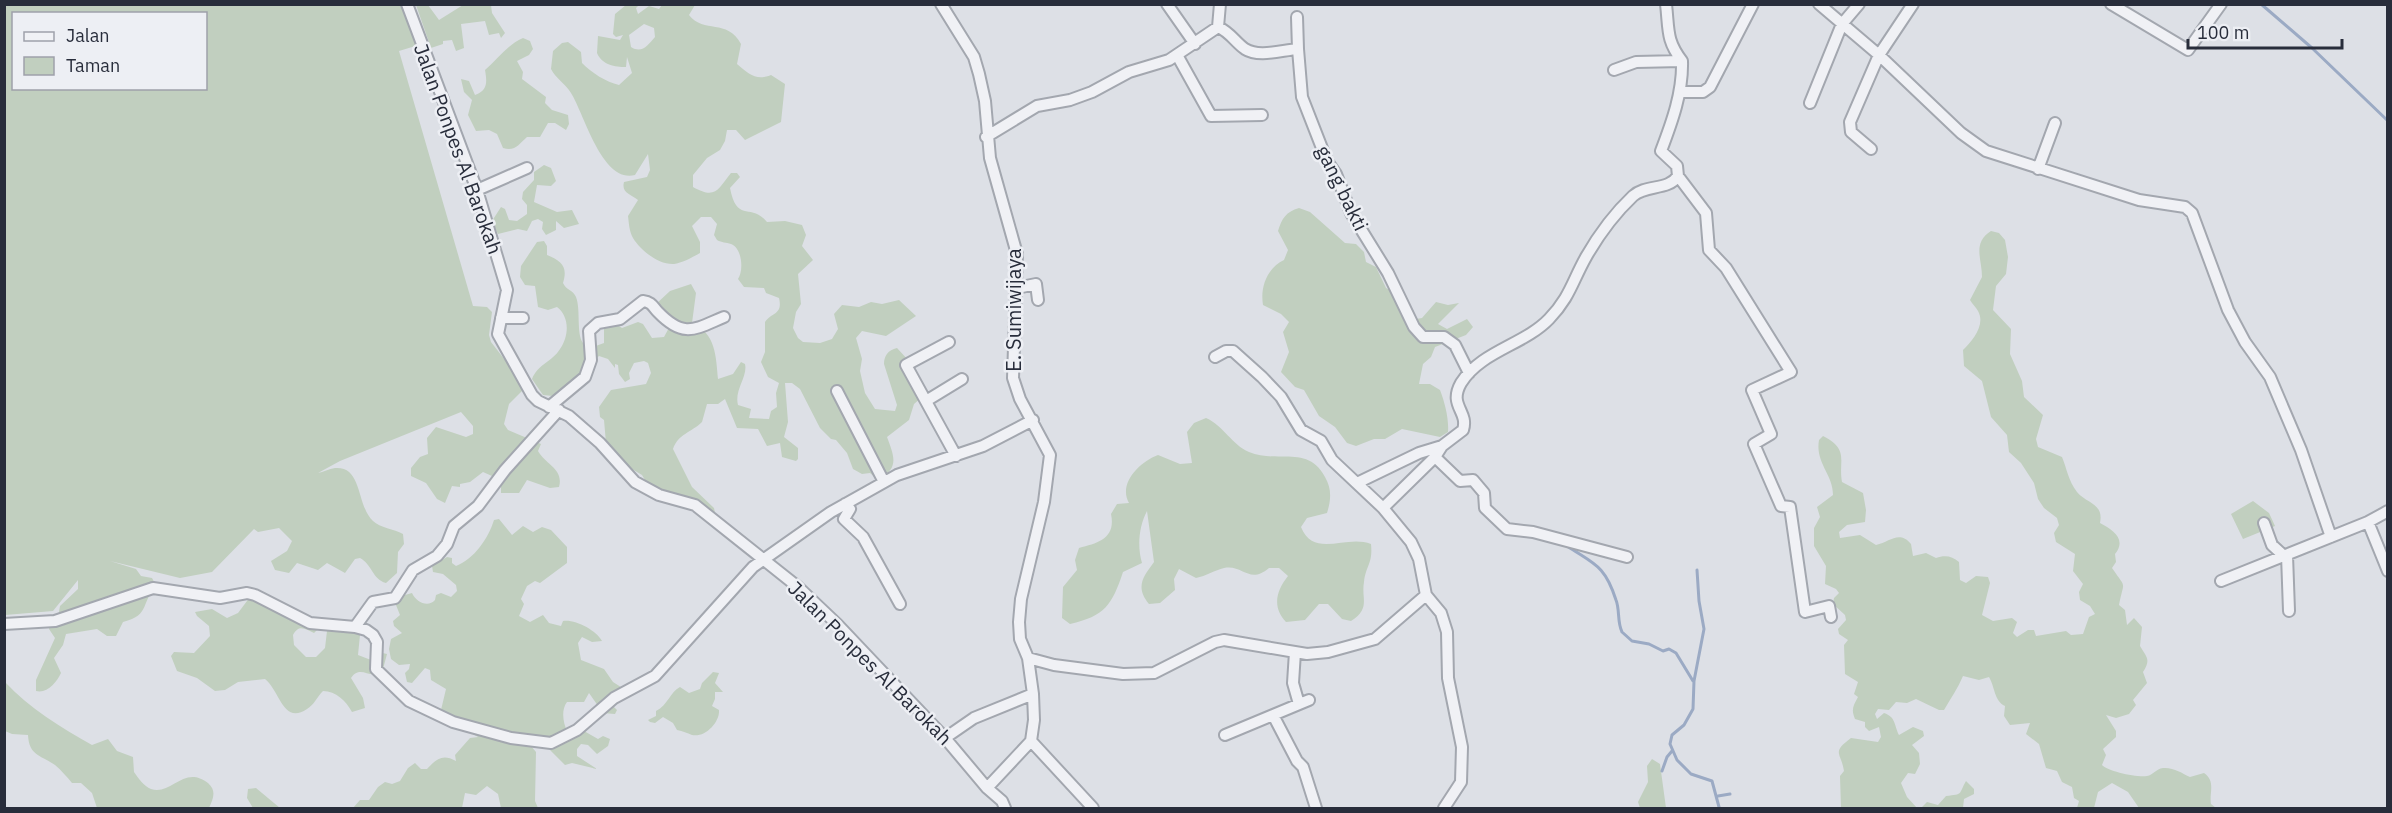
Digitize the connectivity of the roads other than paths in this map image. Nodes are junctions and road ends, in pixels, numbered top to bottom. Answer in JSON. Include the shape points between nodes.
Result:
{"nodes":[{"id":1,"x":407,"y":4,"type":"edge"},
{"id":2,"x":941,"y":4,"type":"edge"},
{"id":3,"x":1167,"y":4,"type":"edge"},
{"id":4,"x":1220,"y":4,"type":"edge"},
{"id":5,"x":1666,"y":4,"type":"edge"},
{"id":6,"x":1753,"y":4,"type":"edge"},
{"id":7,"x":1819,"y":4,"type":"edge"},
{"id":8,"x":1859,"y":4,"type":"edge"},
{"id":9,"x":1913,"y":4,"type":"edge"},
{"id":10,"x":2111,"y":4,"type":"edge"},
{"id":11,"x":2221,"y":4,"type":"edge"},
{"id":12,"x":1297,"y":17,"type":"dead end"},
{"id":13,"x":1842,"y":24,"type":"junction"},
{"id":14,"x":1218,"y":27,"type":"junction"},
{"id":15,"x":1195,"y":44,"type":"junction"},
{"id":16,"x":1298,"y":49,"type":"junction"},
{"id":17,"x":1879,"y":55,"type":"junction"},
{"id":18,"x":1177,"y":56,"type":"junction"},
{"id":19,"x":1682,"y":61,"type":"junction"},
{"id":20,"x":1614,"y":70,"type":"dead end"},
{"id":21,"x":1681,"y":92,"type":"junction"},
{"id":22,"x":1810,"y":103,"type":"dead end"},
{"id":23,"x":1262,"y":115,"type":"dead end"},
{"id":24,"x":2055,"y":123,"type":"dead end"},
{"id":25,"x":986,"y":137,"type":"junction"},
{"id":26,"x":1871,"y":149,"type":"dead end"},
{"id":27,"x":527,"y":168,"type":"dead end"},
{"id":28,"x":2038,"y":169,"type":"junction"},
{"id":29,"x":1678,"y":176,"type":"junction"},
{"id":30,"x":477,"y":190,"type":"junction"},
{"id":31,"x":1017,"y":288,"type":"junction"},
{"id":32,"x":1038,"y":300,"type":"dead end"},
{"id":33,"x":724,"y":317,"type":"dead end"},
{"id":34,"x":501,"y":318,"type":"junction"},
{"id":35,"x":524,"y":318,"type":"dead end"},
{"id":36,"x":949,"y":342,"type":"dead end"},
{"id":37,"x":1215,"y":357,"type":"dead end"},
{"id":38,"x":1469,"y":373,"type":"junction"},
{"id":39,"x":962,"y":379,"type":"dead end"},
{"id":40,"x":837,"y":391,"type":"dead end"},
{"id":41,"x":926,"y":401,"type":"junction"},
{"id":42,"x":554,"y":408,"type":"junction"},
{"id":43,"x":1032,"y":420,"type":"junction"},
{"id":44,"x":1442,"y":446,"type":"junction"},
{"id":45,"x":956,"y":456,"type":"junction"},
{"id":46,"x":1435,"y":457,"type":"junction"},
{"id":47,"x":884,"y":482,"type":"junction"},
{"id":48,"x":1357,"y":483,"type":"junction"},
{"id":49,"x":845,"y":504,"type":"junction"},
{"id":50,"x":1383,"y":508,"type":"junction"},
{"id":51,"x":2388,"y":511,"type":"edge"},
{"id":52,"x":2368,"y":522,"type":"junction"},
{"id":53,"x":2264,"y":523,"type":"dead end"},
{"id":54,"x":2331,"y":537,"type":"junction"},
{"id":55,"x":2285,"y":555,"type":"junction"},
{"id":56,"x":1627,"y":557,"type":"dead end"},
{"id":57,"x":764,"y":561,"type":"junction"},
{"id":58,"x":2388,"y":571,"type":"edge"},
{"id":59,"x":2221,"y":581,"type":"dead end"},
{"id":60,"x":1426,"y":595,"type":"junction"},
{"id":61,"x":900,"y":604,"type":"dead end"},
{"id":62,"x":2289,"y":611,"type":"dead end"},
{"id":63,"x":1831,"y":617,"type":"dead end"},
{"id":64,"x":4,"y":624,"type":"edge"},
{"id":65,"x":355,"y":627,"type":"junction"},
{"id":66,"x":1295,"y":652,"type":"junction"},
{"id":67,"x":1028,"y":658,"type":"junction"},
{"id":68,"x":1033,"y":694,"type":"junction"},
{"id":69,"x":1273,"y":715,"type":"junction"},
{"id":70,"x":1225,"y":735,"type":"dead end"},
{"id":71,"x":945,"y":738,"type":"junction"},
{"id":72,"x":1031,"y":741,"type":"junction"},
{"id":73,"x":987,"y":788,"type":"junction"},
{"id":74,"x":1005,"y":808,"type":"edge"},
{"id":75,"x":1093,"y":808,"type":"edge"},
{"id":76,"x":1316,"y":808,"type":"edge"},
{"id":77,"x":1444,"y":808,"type":"edge"}],
"edges":[{"from":1,"to":30,"type":"street","name":"Jalan Ponpes Al Barokah"},
{"from":2,"to":25,"type":"street","name":"E. Sumiwijaya","via":[[974,57],[985,101]]},
{"from":3,"to":15,"type":"street"},
{"from":4,"to":14,"type":"street"},
{"from":5,"to":19,"type":"street","via":[[1670,42]]},
{"from":6,"to":21,"type":"street","via":[[1710,87],[1703,92]]},
{"from":7,"to":13,"type":"street"},
{"from":8,"to":13,"type":"street"},
{"from":9,"to":17,"type":"street"},
{"from":10,"to":11,"type":"street","via":[[2188,50]]},
{"from":12,"to":16,"type":"street","name":"gang bakti"},
{"from":13,"to":17,"type":"street"},
{"from":13,"to":22,"type":"street"},
{"from":14,"to":15,"type":"street"},
{"from":14,"to":16,"type":"street","via":[[1253,52]]},
{"from":15,"to":18,"type":"street"},
{"from":16,"to":38,"type":"street","name":"gang bakti","via":[[1302,97],[1351,213],[1388,273],[1414,327],[1423,337],[1444,337],[1455,345]]},
{"from":17,"to":26,"type":"street","via":[[1850,122],[1851,132]]},
{"from":17,"to":28,"type":"street","via":[[1973,143],[1999,157]]},
{"from":18,"to":23,"type":"street","via":[[1211,116]]},
{"from":18,"to":25,"type":"street","via":[[1129,72],[1070,100],[1037,106]]},
{"from":19,"to":20,"type":"street","via":[[1636,62]]},
{"from":19,"to":21,"type":"street"},
{"from":21,"to":29,"type":"street","via":[[1661,154],[1679,169]]},
{"from":24,"to":28,"type":"street"},
{"from":25,"to":31,"type":"street","name":"E. Sumiwijaya","via":[[1017,254]]},
{"from":27,"to":30,"type":"street"},
{"from":28,"to":54,"type":"street","via":[[2139,200],[2185,207],[2192,213],[2228,310],[2270,378],[2301,450]]},
{"from":29,"to":38,"type":"street","via":[[1671,183],[1642,189],[1632,196],[1592,248],[1557,311],[1538,330]]},
{"from":29,"to":63,"type":"street","via":[[1706,213],[1709,250],[1726,268],[1791,372],[1752,390],[1772,434],[1754,444],[1781,506],[1790,507],[1805,612],[1828,606]]},
{"from":30,"to":34,"type":"street","name":"Jalan Ponpes Al Barokah","via":[[507,290]]},
{"from":31,"to":32,"type":"street","via":[[1036,284]]},
{"from":31,"to":43,"type":"street","name":"E. Sumiwijaya","via":[[1013,378]]},
{"from":33,"to":42,"type":"street","via":[[697,330],[684,330],[643,301],[620,319],[598,323],[589,331],[591,360],[585,377]]},
{"from":34,"to":35,"type":"street"},
{"from":34,"to":42,"type":"street","name":"Jalan Ponpes Al Barokah","via":[[498,334],[503,347],[532,395]]},
{"from":36,"to":41,"type":"street","via":[[906,366]]},
{"from":37,"to":48,"type":"street","via":[[1230,351],[1247,364],[1281,397],[1301,430],[1321,441],[1332,460]]},
{"from":38,"to":44,"type":"street","via":[[1456,392],[1455,403],[1465,421],[1464,427]]},
{"from":39,"to":41,"type":"street"},
{"from":40,"to":47,"type":"street"},
{"from":41,"to":45,"type":"street"},
{"from":42,"to":57,"type":"street","name":"Jalan Ponpes Al Barokah","via":[[600,443],[635,482],[658,495],[694,505]]},
{"from":42,"to":65,"type":"street","via":[[478,506],[454,526],[437,556],[413,570],[395,598],[373,602]]},
{"from":43,"to":45,"type":"street"},
{"from":43,"to":67,"type":"street","name":"E. Sumiwijaya","via":[[1050,455],[1050,472],[1021,599],[1020,639]]},
{"from":44,"to":46,"type":"street"},
{"from":44,"to":48,"type":"street"},
{"from":45,"to":47,"type":"street"},
{"from":46,"to":50,"type":"street"},
{"from":46,"to":56,"type":"street","via":[[1460,481],[1473,480],[1484,493],[1485,508],[1507,529]]},
{"from":47,"to":49,"type":"street"},
{"from":48,"to":50,"type":"street"},
{"from":49,"to":57,"type":"street"},
{"from":49,"to":61,"type":"street","via":[[850,509],[844,519],[863,537]]},
{"from":50,"to":60,"type":"street","via":[[1415,550]]},
{"from":51,"to":52,"type":"street"},
{"from":52,"to":54,"type":"street"},
{"from":52,"to":58,"type":"street"},
{"from":53,"to":55,"type":"street","via":[[2270,541]]},
{"from":54,"to":55,"type":"street"},
{"from":55,"to":59,"type":"street"},
{"from":55,"to":62,"type":"street"},
{"from":57,"to":65,"type":"street","via":[[742,578],[655,676],[614,698],[577,730],[551,743],[477,730],[409,701],[376,669],[376,639]]},
{"from":57,"to":71,"type":"street","name":"Jalan Ponpes Al Barokah","via":[[837,624]]},
{"from":60,"to":66,"type":"street","via":[[1375,639],[1323,653]]},
{"from":60,"to":77,"type":"street","via":[[1441,614],[1447,632],[1448,678],[1462,747],[1461,782]]},
{"from":64,"to":65,"type":"street","via":[[55,621],[153,588],[211,597],[255,595],[310,623]]},
{"from":66,"to":67,"type":"street","via":[[1224,640],[1154,673],[1138,674],[1054,665]]},
{"from":66,"to":69,"type":"street","via":[[1293,683],[1304,702]]},
{"from":67,"to":68,"type":"street","name":"E. Sumiwijaya"},
{"from":68,"to":71,"type":"street","via":[[974,718]]},
{"from":68,"to":72,"type":"street","name":"E. Sumiwijaya"},
{"from":69,"to":70,"type":"street"},
{"from":69,"to":76,"type":"street","via":[[1303,767]]},
{"from":71,"to":73,"type":"street","name":"Jalan Ponpes Al Barokah"},
{"from":72,"to":73,"type":"street"},
{"from":72,"to":75,"type":"street"},
{"from":73,"to":74,"type":"street","name":"Jalan Ponpes Al Barokah"}]}
